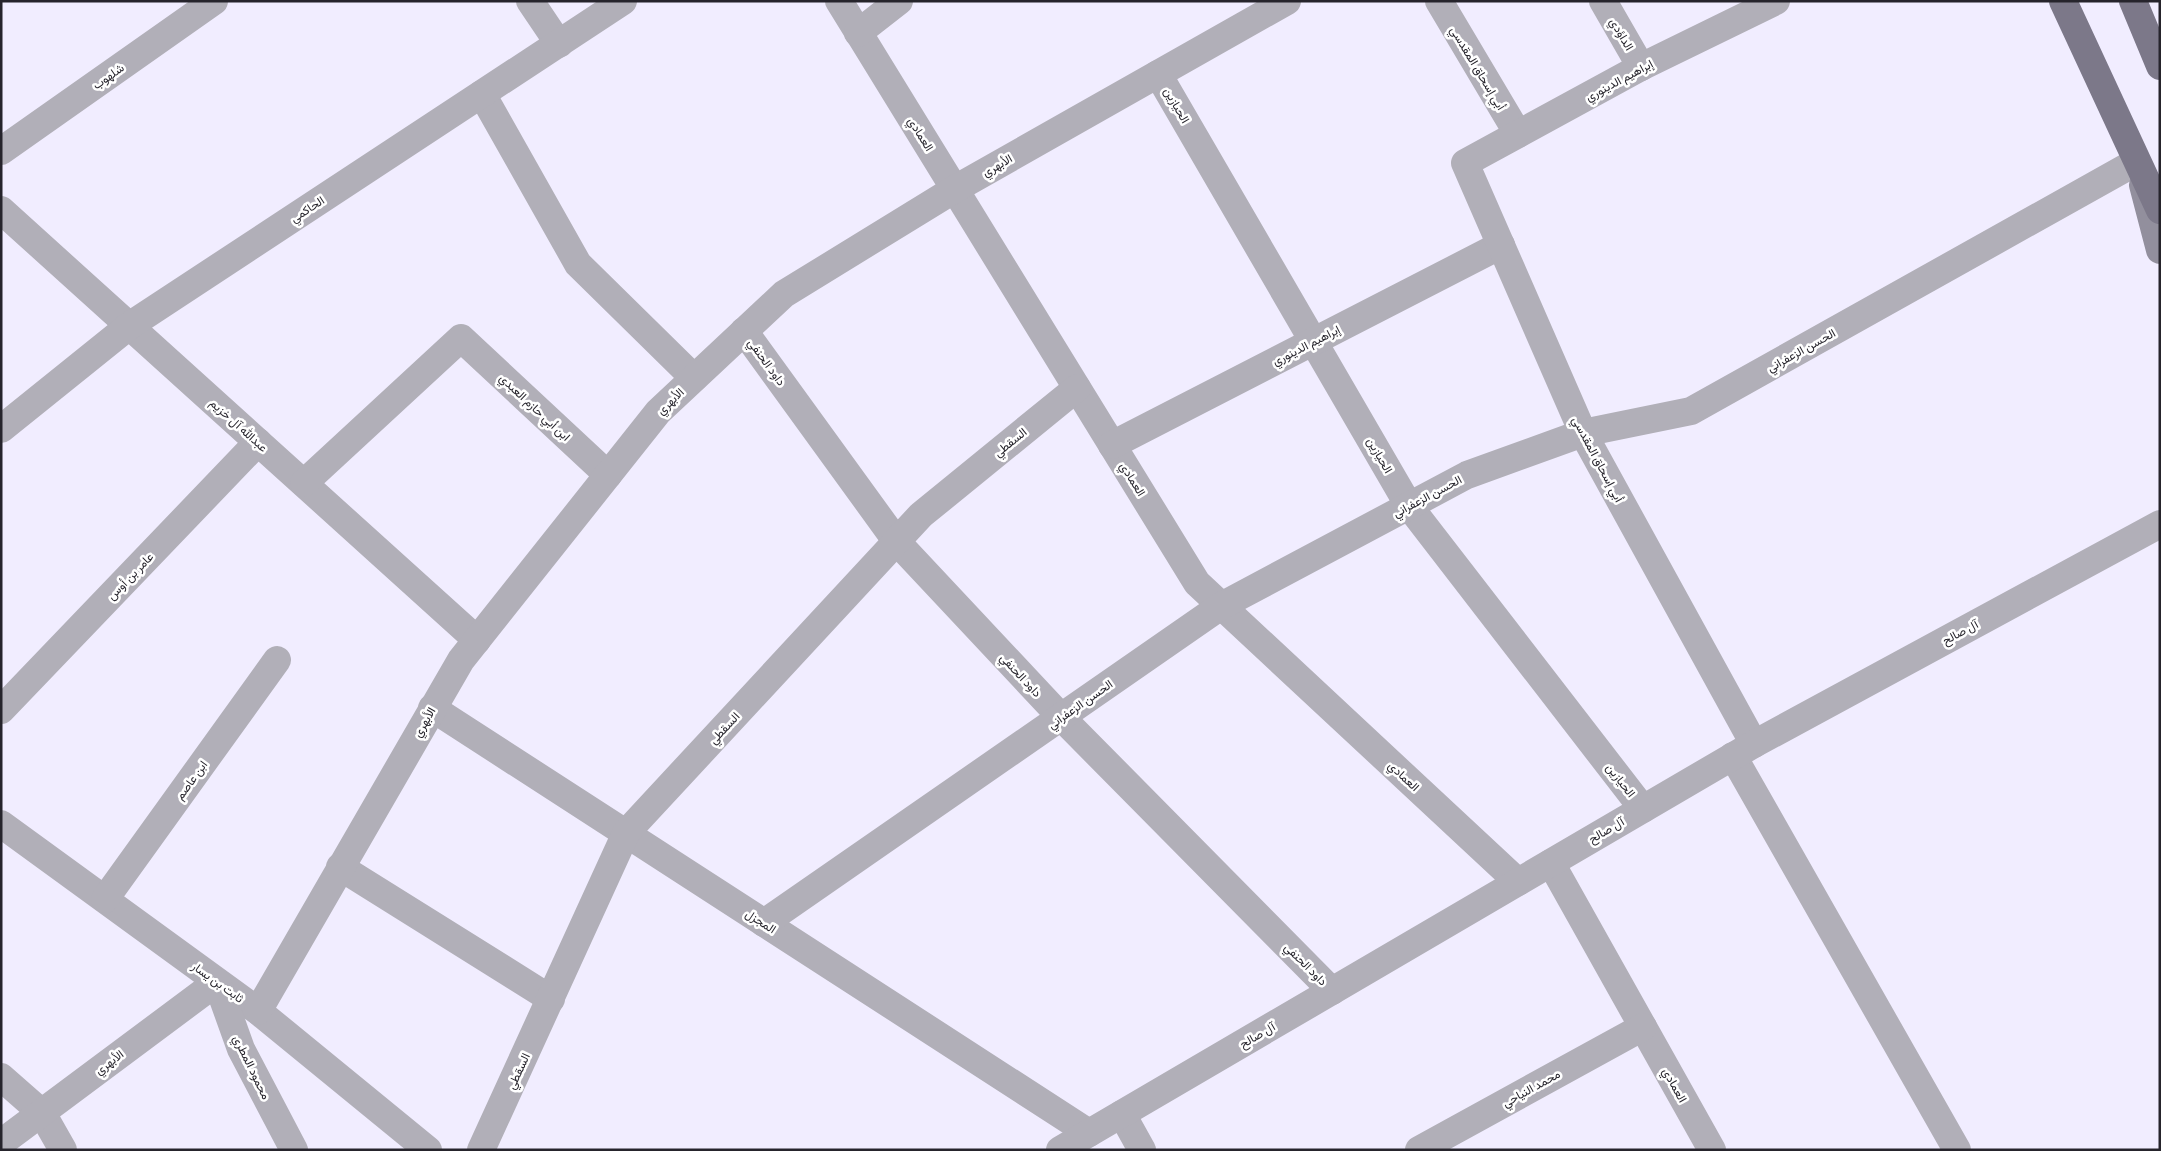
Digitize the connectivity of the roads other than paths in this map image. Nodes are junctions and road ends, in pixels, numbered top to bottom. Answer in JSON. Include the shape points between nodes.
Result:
{"nodes":[{"id":1,"x":214,"y":1,"type":"edge"},
{"id":2,"x":530,"y":1,"type":"edge"},
{"id":3,"x":623,"y":1,"type":"edge"},
{"id":4,"x":839,"y":1,"type":"edge"},
{"id":5,"x":899,"y":1,"type":"edge"},
{"id":6,"x":1288,"y":1,"type":"edge"},
{"id":7,"x":1439,"y":1,"type":"edge"},
{"id":8,"x":1602,"y":1,"type":"edge"},
{"id":9,"x":1776,"y":1,"type":"edge"},
{"id":10,"x":2063,"y":1,"type":"edge"},
{"id":11,"x":2133,"y":1,"type":"edge"},
{"id":12,"x":858,"y":33,"type":"junction"},
{"id":13,"x":558,"y":44,"type":"junction"},
{"id":14,"x":2160,"y":66,"type":"edge"},
{"id":15,"x":1641,"y":67,"type":"junction"},
{"id":16,"x":1158,"y":74,"type":"junction"},
{"id":17,"x":482,"y":94,"type":"junction"},
{"id":18,"x":1518,"y":134,"type":"junction"},
{"id":19,"x":1,"y":151,"type":"edge"},
{"id":20,"x":2136,"y":162,"type":"junction"},
{"id":21,"x":1465,"y":163,"type":"joint"},
{"id":22,"x":954,"y":189,"type":"junction"},
{"id":23,"x":1,"y":210,"type":"edge"},
{"id":24,"x":2160,"y":210,"type":"edge"},
{"id":25,"x":1501,"y":245,"type":"junction"},
{"id":26,"x":2160,"y":250,"type":"edge"},
{"id":27,"x":129,"y":326,"type":"junction"},
{"id":28,"x":744,"y":331,"type":"junction"},
{"id":29,"x":1314,"y":341,"type":"junction"},
{"id":30,"x":694,"y":378,"type":"junction"},
{"id":31,"x":1076,"y":388,"type":"junction"},
{"id":32,"x":1,"y":429,"type":"edge"},
{"id":33,"x":1583,"y":433,"type":"junction"},
{"id":34,"x":258,"y":442,"type":"junction"},
{"id":35,"x":1112,"y":445,"type":"junction"},
{"id":36,"x":608,"y":475,"type":"junction"},
{"id":37,"x":304,"y":483,"type":"junction"},
{"id":38,"x":1409,"y":506,"type":"junction"},
{"id":39,"x":2160,"y":524,"type":"edge"},
{"id":40,"x":897,"y":542,"type":"junction"},
{"id":41,"x":1221,"y":606,"type":"junction"},
{"id":42,"x":477,"y":640,"type":"junction"},
{"id":43,"x":277,"y":660,"type":"dead end"},
{"id":44,"x":432,"y":708,"type":"junction"},
{"id":45,"x":1,"y":710,"type":"edge"},
{"id":46,"x":1060,"y":718,"type":"junction"},
{"id":47,"x":1744,"y":750,"type":"junction"},
{"id":48,"x":1643,"y":809,"type":"junction"},
{"id":49,"x":1,"y":824,"type":"edge"},
{"id":50,"x":626,"y":833,"type":"junction"},
{"id":51,"x":1551,"y":863,"type":"junction"},
{"id":52,"x":340,"y":868,"type":"junction"},
{"id":53,"x":1518,"y":882,"type":"junction"},
{"id":54,"x":105,"y":899,"type":"junction"},
{"id":55,"x":764,"y":923,"type":"junction"},
{"id":56,"x":217,"y":982,"type":"junction"},
{"id":57,"x":1332,"y":990,"type":"junction"},
{"id":58,"x":551,"y":999,"type":"junction"},
{"id":59,"x":258,"y":1011,"type":"junction"},
{"id":60,"x":1643,"y":1027,"type":"junction"},
{"id":61,"x":1,"y":1077,"type":"edge"},
{"id":62,"x":42,"y":1113,"type":"junction"},
{"id":63,"x":1122,"y":1114,"type":"junction"},
{"id":64,"x":1089,"y":1133,"type":"junction"},
{"id":65,"x":1,"y":1143,"type":"edge"},
{"id":66,"x":63,"y":1150,"type":"edge"},
{"id":67,"x":294,"y":1150,"type":"edge"},
{"id":68,"x":428,"y":1150,"type":"edge"},
{"id":69,"x":481,"y":1150,"type":"edge"},
{"id":70,"x":1060,"y":1150,"type":"edge"},
{"id":71,"x":1142,"y":1150,"type":"edge"},
{"id":72,"x":1419,"y":1150,"type":"edge"},
{"id":73,"x":1712,"y":1150,"type":"edge"},
{"id":74,"x":1957,"y":1150,"type":"edge"}],
"edges":[{"from":1,"to":19,"type":"street","name":"شلهوب"},
{"from":2,"to":13,"type":"street"},
{"from":3,"to":13,"type":"street","name":"الحاكمي"},
{"from":4,"to":12,"type":"street","name":"العمادي"},
{"from":5,"to":12,"type":"street"},
{"from":6,"to":16,"type":"street","name":"الأبهري"},
{"from":7,"to":18,"type":"street","name":"أبي إسحاق المقدسي"},
{"from":8,"to":15,"type":"street","name":"الداؤدي"},
{"from":9,"to":15,"type":"street","name":"إبراهيم الدينوري"},
{"from":10,"to":20,"type":"main road"},
{"from":11,"to":14,"type":"main road"},
{"from":12,"to":22,"type":"street","name":"العمادي"},
{"from":13,"to":17,"type":"street","name":"الحاكمي"},
{"from":15,"to":18,"type":"street","name":"إبراهيم الدينوري"},
{"from":16,"to":22,"type":"street","name":"الأبهري"},
{"from":16,"to":29,"type":"street","name":"الحيازين"},
{"from":17,"to":27,"type":"street","name":"الحاكمي"},
{"from":17,"to":30,"type":"street","via":[[578,264]]},
{"from":18,"to":21,"type":"street","name":"إبراهيم الدينوري"},
{"from":20,"to":24,"type":"main road"},
{"from":20,"to":26,"type":"main road"},
{"from":20,"to":33,"type":"street","name":"الحسن الزعفراني","via":[[1691,411]]},
{"from":21,"to":25,"type":"street","name":"أبي إسحاق المقدسي"},
{"from":22,"to":28,"type":"street","name":"الأبهري","via":[[784,294]]},
{"from":22,"to":31,"type":"street","name":"العمادي"},
{"from":23,"to":27,"type":"street","name":"عبدالله آل خزيم"},
{"from":25,"to":29,"type":"street","name":"إبراهيم الدينوري"},
{"from":25,"to":33,"type":"street","name":"أبي إسحاق المقدسي"},
{"from":27,"to":32,"type":"street","name":"الحاكمي"},
{"from":27,"to":34,"type":"street","name":"عبدالله آل خزيم"},
{"from":28,"to":30,"type":"street","name":"الأبهري"},
{"from":28,"to":40,"type":"street","name":"داود الحنفي"},
{"from":29,"to":35,"type":"street","name":"إبراهيم الدينوري"},
{"from":29,"to":38,"type":"street","name":"الحيازين"},
{"from":30,"to":36,"type":"street","name":"الأبهري","via":[[658,412]]},
{"from":31,"to":35,"type":"street","name":"العمادي"},
{"from":31,"to":40,"type":"street","name":"السقطي","via":[[921,515]]},
{"from":33,"to":38,"type":"street","name":"الحسن الزعفراني","via":[[1467,475]]},
{"from":33,"to":47,"type":"street","name":"أبي إسحاق المقدسي"},
{"from":34,"to":37,"type":"street","name":"عبدالله آل خزيم"},
{"from":34,"to":45,"type":"street","name":"عامر بن أوس"},
{"from":35,"to":41,"type":"street","name":"العمادي","via":[[1196,583]]},
{"from":36,"to":37,"type":"street","name":"ابن أبي حازم العبدي","via":[[461,338]]},
{"from":36,"to":42,"type":"street","name":"الأبهري"},
{"from":37,"to":42,"type":"street","name":"عبدالله آل خزيم"},
{"from":38,"to":41,"type":"street","name":"الحسن الزعفراني"},
{"from":38,"to":48,"type":"street","name":"الحيازين"},
{"from":39,"to":47,"type":"street","name":"آل صالح"},
{"from":40,"to":46,"type":"street","name":"داود الحنفي"},
{"from":40,"to":50,"type":"street","name":"السقطي"},
{"from":41,"to":46,"type":"street","name":"الحسن الزعفراني"},
{"from":41,"to":53,"type":"street","name":"العمادي"},
{"from":42,"to":44,"type":"street","name":"الأبهري"},
{"from":43,"to":54,"type":"street","name":"ابن عاصم"},
{"from":44,"to":50,"type":"street","name":"المجزل"},
{"from":44,"to":52,"type":"street","name":"الأبهري"},
{"from":46,"to":55,"type":"street","name":"الحسن الزعفراني"},
{"from":46,"to":57,"type":"street","name":"داود الحنفي"},
{"from":47,"to":48,"type":"street","name":"آل صالح"},
{"from":47,"to":74,"type":"street","name":"أبي إسحاق المقدسي"},
{"from":48,"to":51,"type":"street","name":"آل صالح"},
{"from":49,"to":54,"type":"street","name":"ثابت بن يسار"},
{"from":50,"to":55,"type":"street","name":"المجزل"},
{"from":50,"to":58,"type":"street","name":"السقطي"},
{"from":51,"to":53,"type":"street","name":"آل صالح"},
{"from":51,"to":60,"type":"street","name":"العمادي"},
{"from":52,"to":58,"type":"street"},
{"from":52,"to":59,"type":"street","name":"الأبهري"},
{"from":53,"to":57,"type":"street","name":"آل صالح"},
{"from":54,"to":56,"type":"street","name":"ثابت بن يسار"},
{"from":55,"to":64,"type":"street","name":"المجزل"},
{"from":56,"to":59,"type":"street","name":"ثابت بن يسار"},
{"from":56,"to":62,"type":"street","name":"الأبهري"},
{"from":56,"to":67,"type":"street","name":"محمود المطري","via":[[241,1049]]},
{"from":57,"to":63,"type":"street","name":"آل صالح"},
{"from":58,"to":69,"type":"street","name":"السقطي"},
{"from":59,"to":68,"type":"street","name":"ثابت بن يسار"},
{"from":60,"to":72,"type":"street","name":"محمد النياحي"},
{"from":60,"to":73,"type":"street","name":"العمادي"},
{"from":61,"to":62,"type":"street"},
{"from":62,"to":65,"type":"street","name":"الأبهري"},
{"from":62,"to":66,"type":"street"},
{"from":63,"to":64,"type":"street","name":"آل صالح"},
{"from":63,"to":71,"type":"street"},
{"from":64,"to":70,"type":"street","name":"آل صالح"}]}
